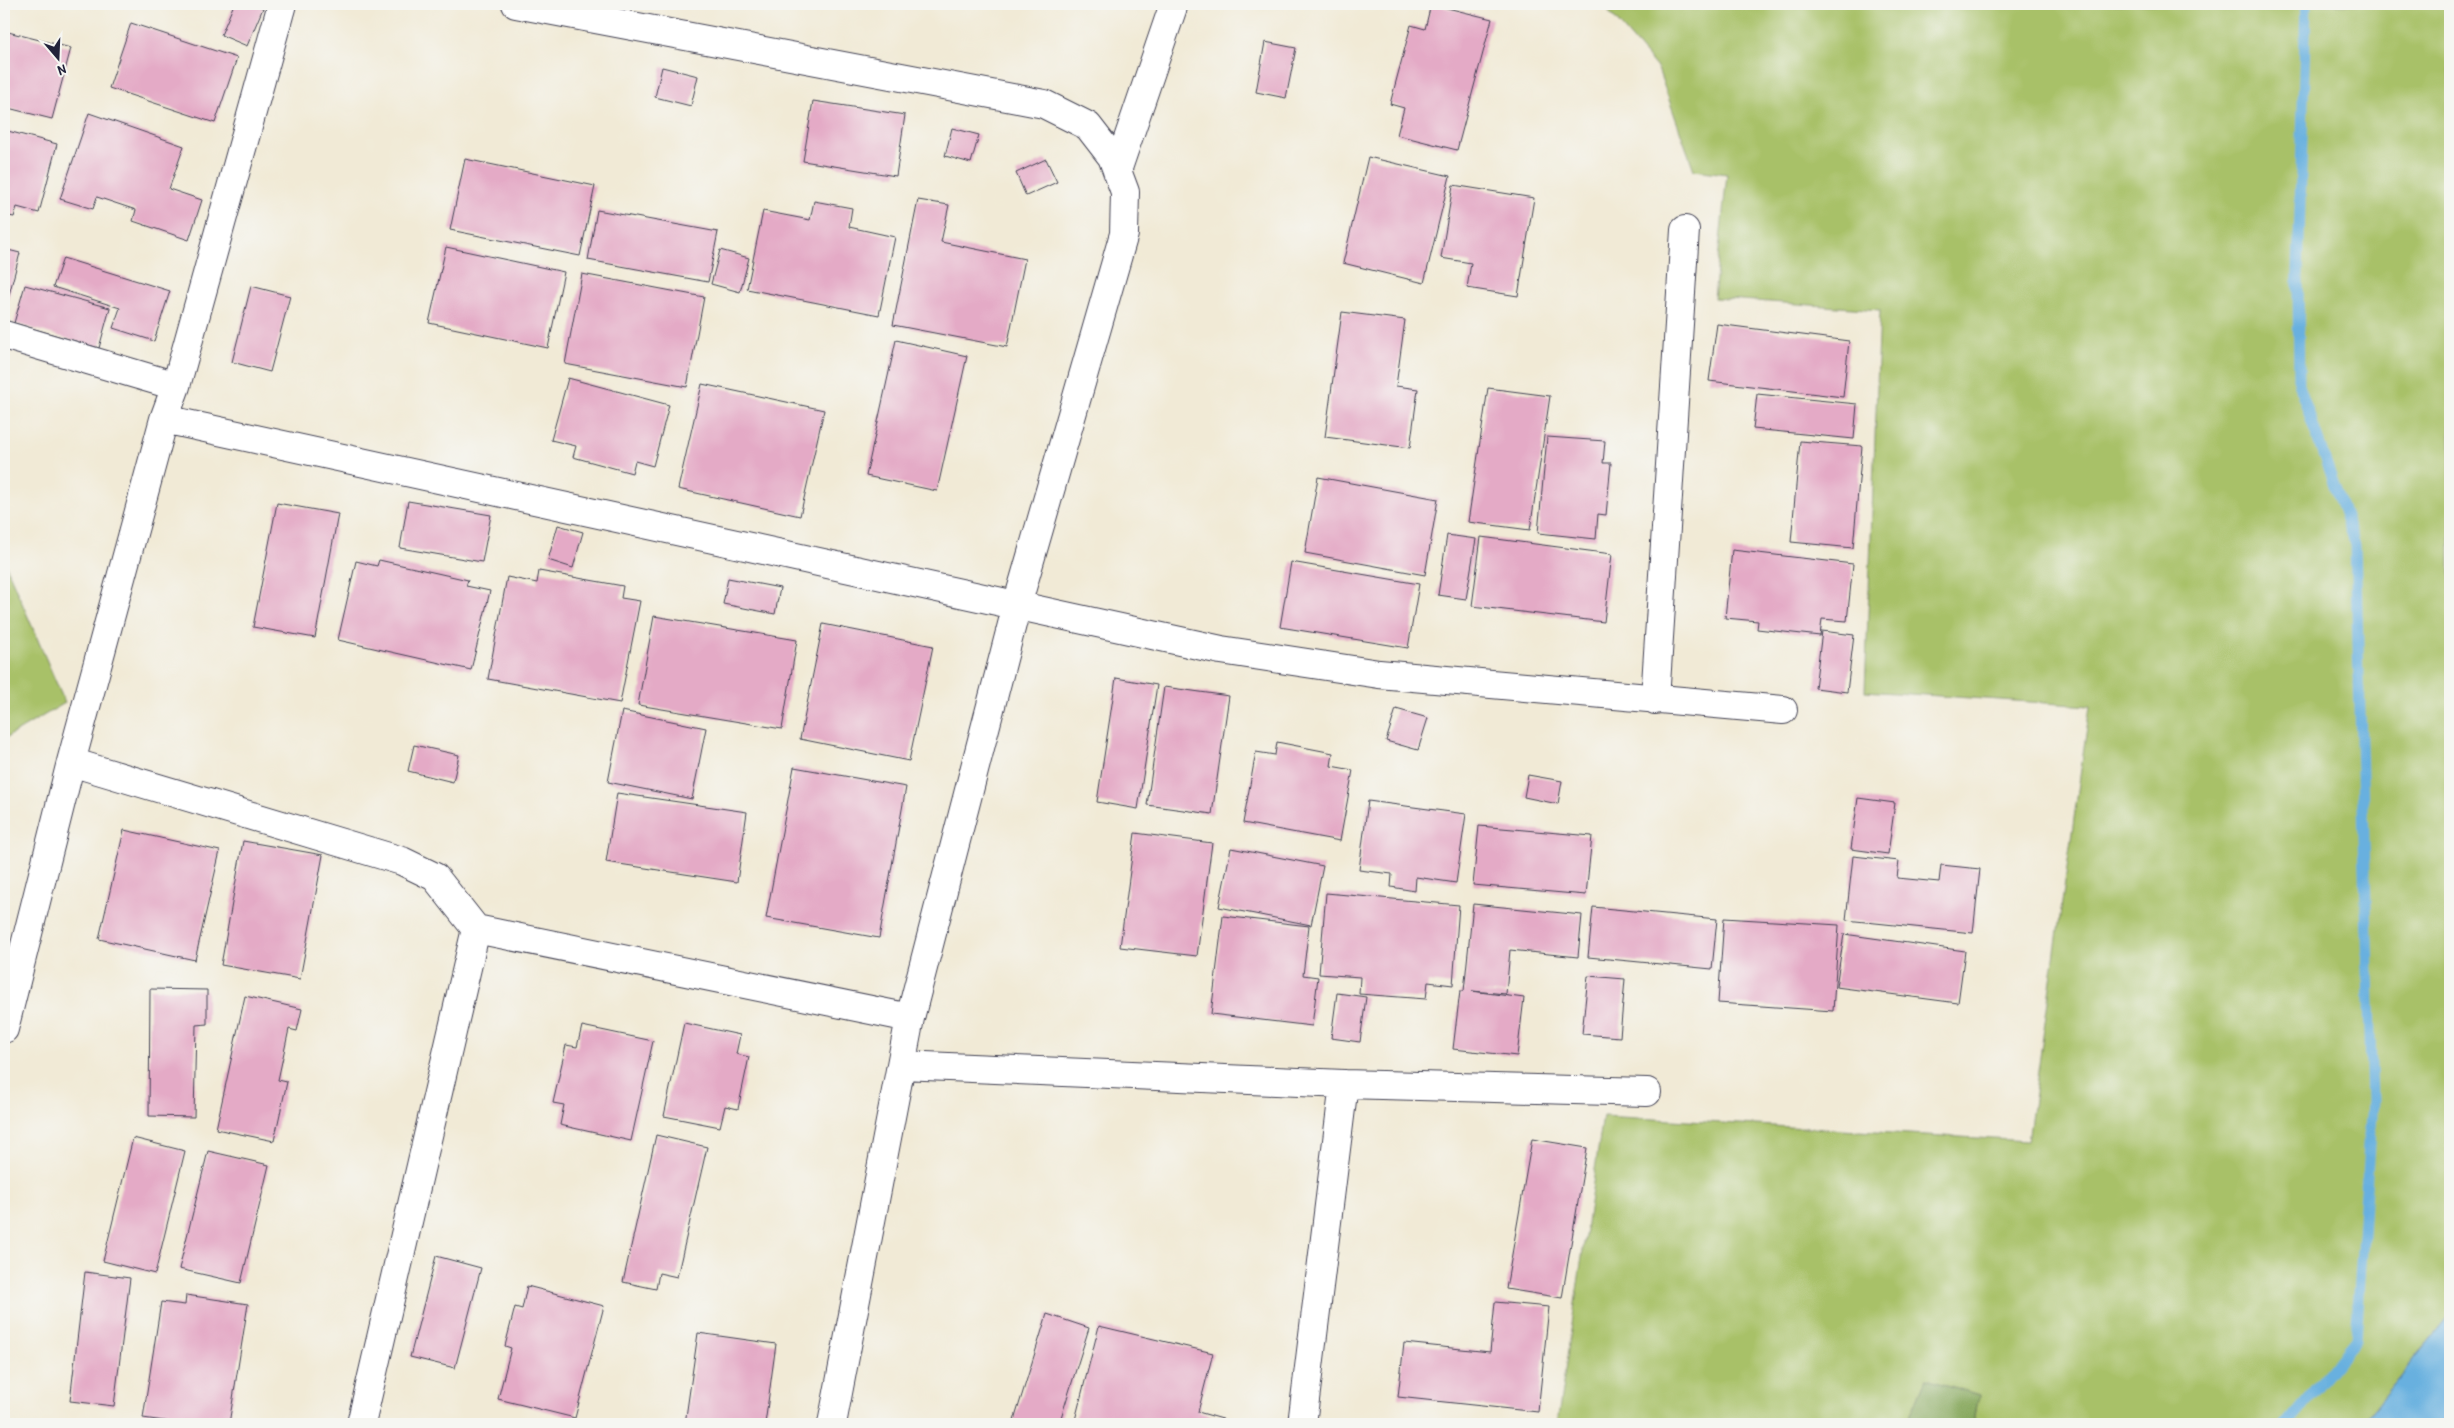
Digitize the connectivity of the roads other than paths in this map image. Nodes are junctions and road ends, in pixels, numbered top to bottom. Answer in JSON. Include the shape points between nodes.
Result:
{"nodes":[{"id":1,"x":282,"y":4,"type":"edge"},
{"id":2,"x":516,"y":4,"type":"edge"},
{"id":3,"x":1174,"y":4,"type":"edge"},
{"id":4,"x":1117,"y":171,"type":"junction"},
{"id":5,"x":1685,"y":230,"type":"dead end"},
{"id":6,"x":4,"y":335,"type":"edge"},
{"id":7,"x":176,"y":386,"type":"junction"},
{"id":8,"x":164,"y":419,"type":"junction"},
{"id":9,"x":1017,"y":605,"type":"junction"},
{"id":10,"x":1655,"y":700,"type":"junction"},
{"id":11,"x":1783,"y":710,"type":"dead end"},
{"id":12,"x":71,"y":762,"type":"junction"},
{"id":13,"x":476,"y":929,"type":"junction"},
{"id":14,"x":910,"y":1018,"type":"junction"},
{"id":15,"x":4,"y":1029,"type":"edge"},
{"id":16,"x":902,"y":1065,"type":"junction"},
{"id":17,"x":1344,"y":1084,"type":"junction"},
{"id":18,"x":1648,"y":1092,"type":"dead end"},
{"id":19,"x":361,"y":1424,"type":"edge"},
{"id":20,"x":832,"y":1424,"type":"edge"},
{"id":21,"x":1302,"y":1424,"type":"edge"}],
"edges":[{"from":1,"to":7,"type":"street"},
{"from":2,"to":4,"type":"street","via":[[1044,104],[1088,126],[1112,157]]},
{"from":3,"to":4,"type":"street"},
{"from":4,"to":9,"type":"street","via":[[1125,192],[1124,234]]},
{"from":5,"to":10,"type":"street"},
{"from":6,"to":7,"type":"street"},
{"from":7,"to":8,"type":"street"},
{"from":8,"to":9,"type":"street"},
{"from":8,"to":12,"type":"street"},
{"from":9,"to":10,"type":"street","via":[[1221,650],[1369,673]]},
{"from":9,"to":14,"type":"street"},
{"from":10,"to":11,"type":"street"},
{"from":12,"to":13,"type":"street","via":[[402,861],[435,877]]},
{"from":12,"to":15,"type":"street"},
{"from":13,"to":14,"type":"street"},
{"from":13,"to":19,"type":"street"},
{"from":14,"to":16,"type":"street"},
{"from":16,"to":17,"type":"street"},
{"from":16,"to":20,"type":"street"},
{"from":17,"to":18,"type":"street"},
{"from":17,"to":21,"type":"street"}]}
